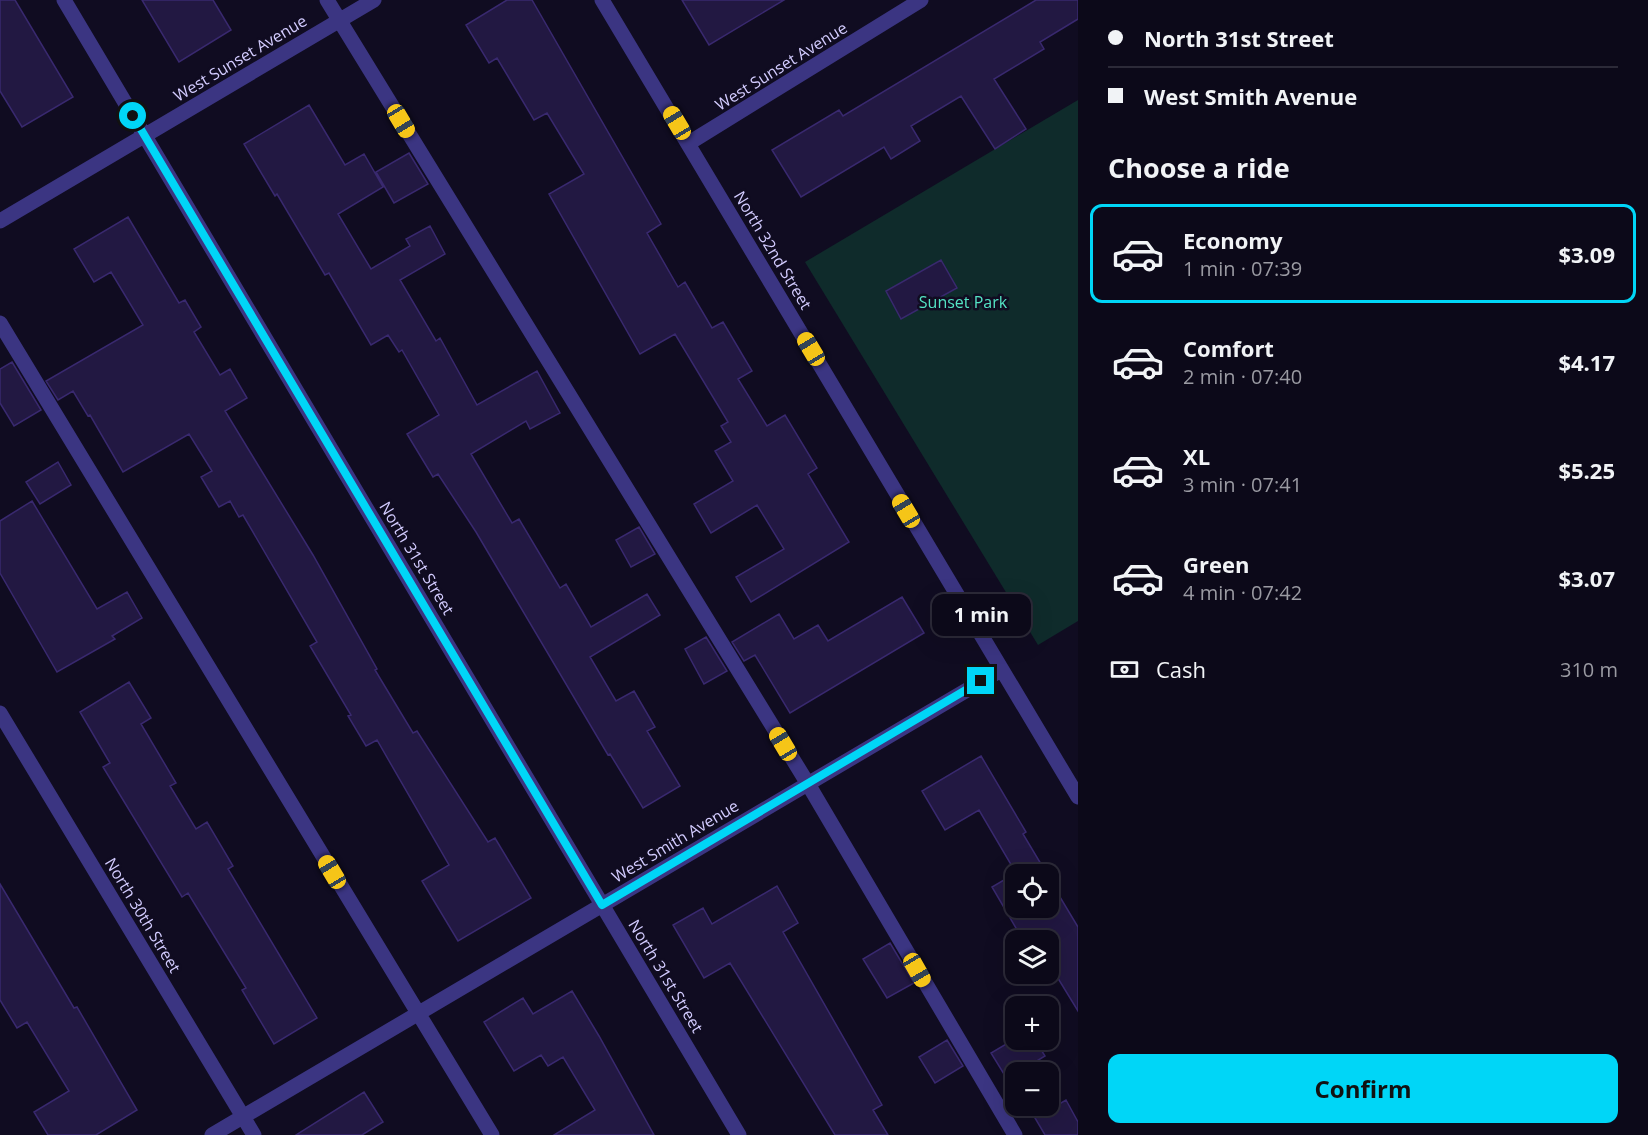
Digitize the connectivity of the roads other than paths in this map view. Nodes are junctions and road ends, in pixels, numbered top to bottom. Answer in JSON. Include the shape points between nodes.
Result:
{"nodes":[{"id":1,"x":64,"y":0,"type":"edge"},
{"id":2,"x":327,"y":0,"type":"edge"},
{"id":3,"x":374,"y":0,"type":"edge"},
{"id":4,"x":602,"y":0,"type":"edge"},
{"id":5,"x":921,"y":0,"type":"edge"},
{"id":6,"x":340,"y":20,"type":"junction"},
{"id":7,"x":145,"y":136,"type":"junction"},
{"id":8,"x":689,"y":143,"type":"junction"},
{"id":9,"x":0,"y":221,"type":"edge"},
{"id":10,"x":0,"y":323,"type":"edge"},
{"id":11,"x":1001,"y":670,"type":"junction"},
{"id":12,"x":0,"y":713,"type":"edge"},
{"id":13,"x":808,"y":784,"type":"junction"},
{"id":14,"x":1078,"y":797,"type":"edge"},
{"id":15,"x":602,"y":905,"type":"junction"},
{"id":16,"x":418,"y":1014,"type":"junction"},
{"id":17,"x":243,"y":1116,"type":"junction"},
{"id":18,"x":212,"y":1135,"type":"edge"},
{"id":19,"x":254,"y":1135,"type":"edge"},
{"id":20,"x":492,"y":1135,"type":"edge"},
{"id":21,"x":739,"y":1135,"type":"edge"},
{"id":22,"x":1015,"y":1135,"type":"edge"}],
"edges":[{"from":1,"to":7,"type":"street","name":"North 31st Street"},
{"from":2,"to":6,"type":"street"},
{"from":3,"to":6,"type":"street","name":"West Sunset Avenue"},
{"from":4,"to":8,"type":"street","name":"North 32nd Street"},
{"from":5,"to":8,"type":"street","name":"West Sunset Avenue"},
{"from":6,"to":7,"type":"street","name":"West Sunset Avenue"},
{"from":6,"to":13,"type":"street"},
{"from":7,"to":9,"type":"street","name":"West Sunset Avenue"},
{"from":7,"to":15,"type":"street","name":"North 31st Street"},
{"from":8,"to":11,"type":"street","name":"North 32nd Street"},
{"from":10,"to":16,"type":"street"},
{"from":11,"to":13,"type":"street","name":"West Smith Avenue"},
{"from":11,"to":14,"type":"street","name":"North 32nd Street"},
{"from":12,"to":17,"type":"street","name":"North 30th Street"},
{"from":13,"to":15,"type":"street","name":"West Smith Avenue"},
{"from":13,"to":22,"type":"street"},
{"from":15,"to":16,"type":"street","name":"West Smith Avenue"},
{"from":15,"to":21,"type":"street","name":"North 31st Street"},
{"from":16,"to":17,"type":"street","name":"West Smith Avenue"},
{"from":16,"to":20,"type":"street"},
{"from":17,"to":18,"type":"street","name":"West Smith Avenue"},
{"from":17,"to":19,"type":"street","name":"North 30th Street"}]}
